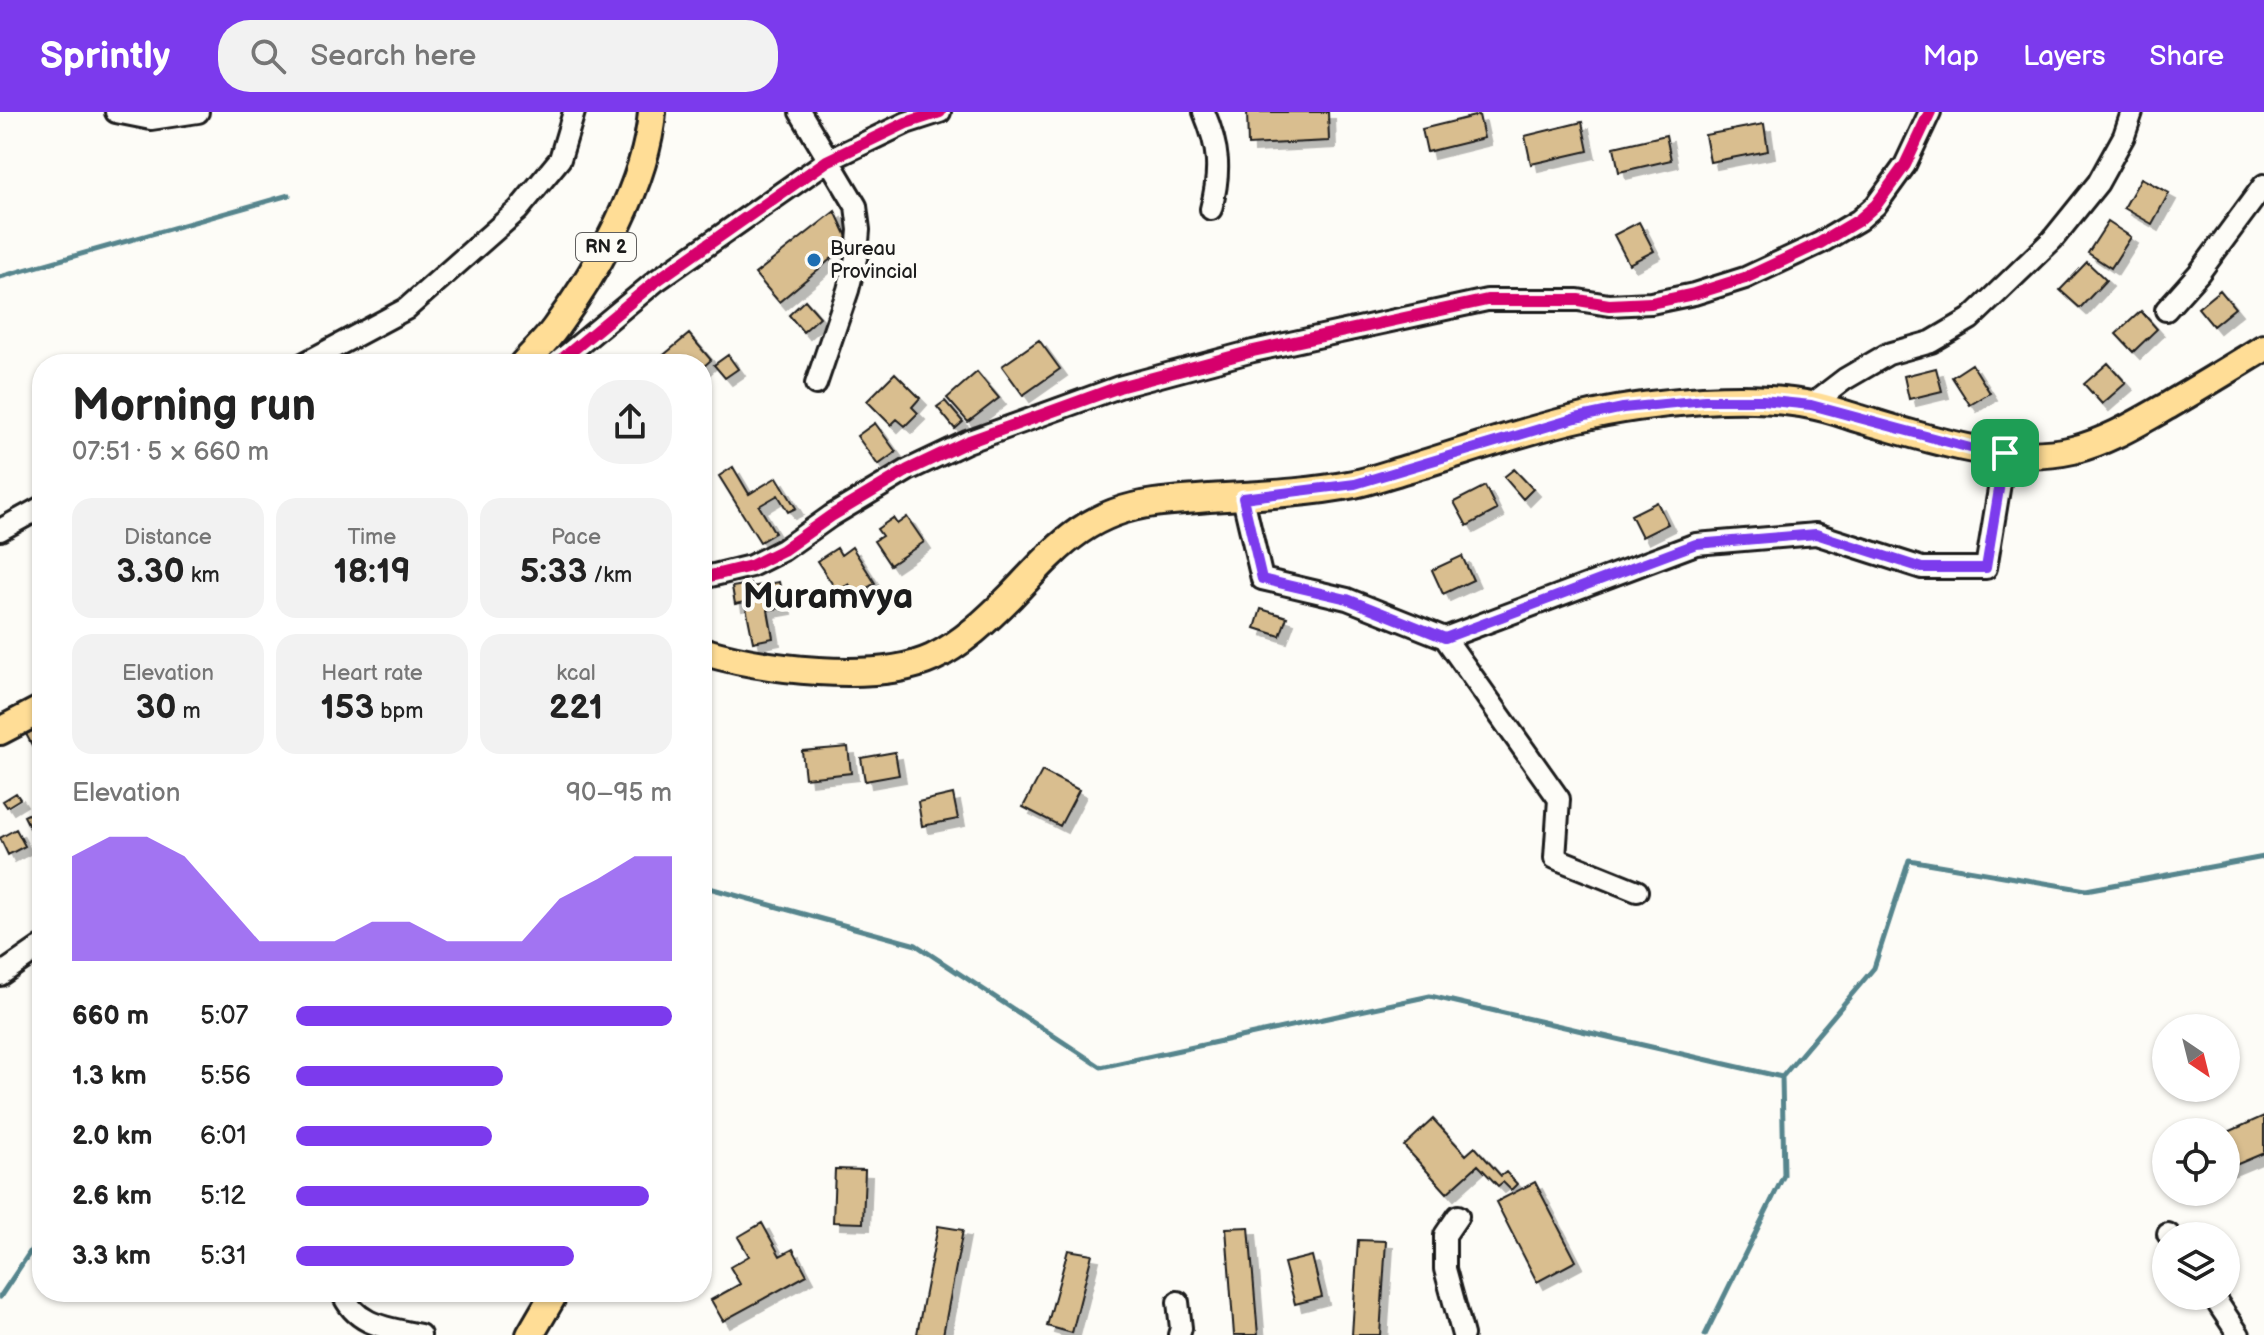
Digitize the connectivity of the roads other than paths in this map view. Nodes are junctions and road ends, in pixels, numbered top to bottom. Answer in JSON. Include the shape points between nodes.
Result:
{"nodes":[{"id":1,"x":116,"y":112,"type":"edge"},
{"id":2,"x":198,"y":112,"type":"edge"},
{"id":3,"x":574,"y":112,"type":"edge"},
{"id":4,"x":652,"y":112,"type":"edge"},
{"id":5,"x":800,"y":112,"type":"edge"},
{"id":6,"x":940,"y":112,"type":"edge"},
{"id":7,"x":1204,"y":112,"type":"edge"},
{"id":8,"x":1930,"y":112,"type":"edge"},
{"id":9,"x":2132,"y":112,"type":"edge"},
{"id":10,"x":827,"y":161,"type":"junction"},
{"id":11,"x":2264,"y":185,"type":"edge"},
{"id":12,"x":1211,"y":209,"type":"dead end"},
{"id":13,"x":2166,"y":310,"type":"dead end"},
{"id":14,"x":2264,"y":348,"type":"edge"},
{"id":15,"x":322,"y":354,"type":"edge"},
{"id":16,"x":532,"y":354,"type":"edge"},
{"id":17,"x":568,"y":354,"type":"edge"},
{"id":18,"x":816,"y":384,"type":"dead end"},
{"id":19,"x":1811,"y":405,"type":"junction"},
{"id":20,"x":2005,"y":453,"type":"junction"},
{"id":21,"x":1243,"y":498,"type":"junction"},
{"id":22,"x":32,"y":512,"type":"edge"},
{"id":23,"x":0,"y":530,"type":"edge"},
{"id":24,"x":712,"y":576,"type":"edge"},
{"id":25,"x":1445,"y":638,"type":"junction"},
{"id":26,"x":712,"y":654,"type":"edge"},
{"id":27,"x":32,"y":714,"type":"edge"},
{"id":28,"x":0,"y":731,"type":"edge"},
{"id":29,"x":1637,"y":891,"type":"dead end"},
{"id":30,"x":32,"y":953,"type":"edge"},
{"id":31,"x":0,"y":975,"type":"edge"},
{"id":32,"x":1458,"y":1216,"type":"dead end"},
{"id":33,"x":346,"y":1302,"type":"edge"},
{"id":34,"x":549,"y":1302,"type":"edge"},
{"id":35,"x":1178,"y":1302,"type":"dead end"},
{"id":36,"x":2222,"y":1310,"type":"edge"},
{"id":37,"x":420,"y":1335,"type":"edge"},
{"id":38,"x":530,"y":1335,"type":"edge"},
{"id":39,"x":1179,"y":1335,"type":"edge"},
{"id":40,"x":1463,"y":1335,"type":"edge"},
{"id":41,"x":2239,"y":1335,"type":"edge"}],
"edges":[{"from":1,"to":2,"type":"street","via":[[151,119]]},
{"from":3,"to":15,"type":"street","via":[[560,159],[518,210],[406,309]]},
{"from":4,"to":16,"type":"main road","number":"RN 2","via":[[639,173],[606,248],[555,328]]},
{"from":5,"to":10,"type":"street"},
{"from":6,"to":10,"type":"street"},
{"from":7,"to":12,"type":"street","via":[[1218,158]]},
{"from":8,"to":24,"type":"street","via":[[1905,165],[1876,205],[1820,243],[1745,278],[1651,303],[1487,300],[1253,351],[1119,387],[967,442],[896,477],[762,561]]},
{"from":9,"to":19,"type":"street","via":[[2098,183],[2052,240],[1970,319],[1931,342],[1888,354]]},
{"from":10,"to":17,"type":"street","via":[[656,281]]},
{"from":10,"to":18,"type":"street","via":[[856,206],[859,230],[848,290]]},
{"from":11,"to":13,"type":"street"},
{"from":14,"to":20,"type":"main road","via":[[2114,437],[2070,450]]},
{"from":19,"to":20,"type":"main road"},
{"from":19,"to":21,"type":"main road","via":[[1705,400],[1623,408],[1355,484]]},
{"from":20,"to":25,"type":"street","via":[[1986,568],[1922,568],[1816,534],[1696,544]]},
{"from":21,"to":25,"type":"street","via":[[1262,579],[1347,599]]},
{"from":21,"to":26,"type":"main road","via":[[1156,503],[1096,519],[1065,540],[963,639],[912,666],[822,670]]},
{"from":22,"to":23,"type":"street"},
{"from":25,"to":29,"type":"street","via":[[1559,799],[1555,858]]},
{"from":27,"to":28,"type":"main road"},
{"from":30,"to":31,"type":"street"},
{"from":32,"to":40,"type":"street","via":[[1445,1235],[1445,1269]]},
{"from":33,"to":37,"type":"street","via":[[371,1324]]},
{"from":34,"to":38,"type":"main road"},
{"from":35,"to":39,"type":"street"},
{"from":36,"to":41,"type":"street"}]}
